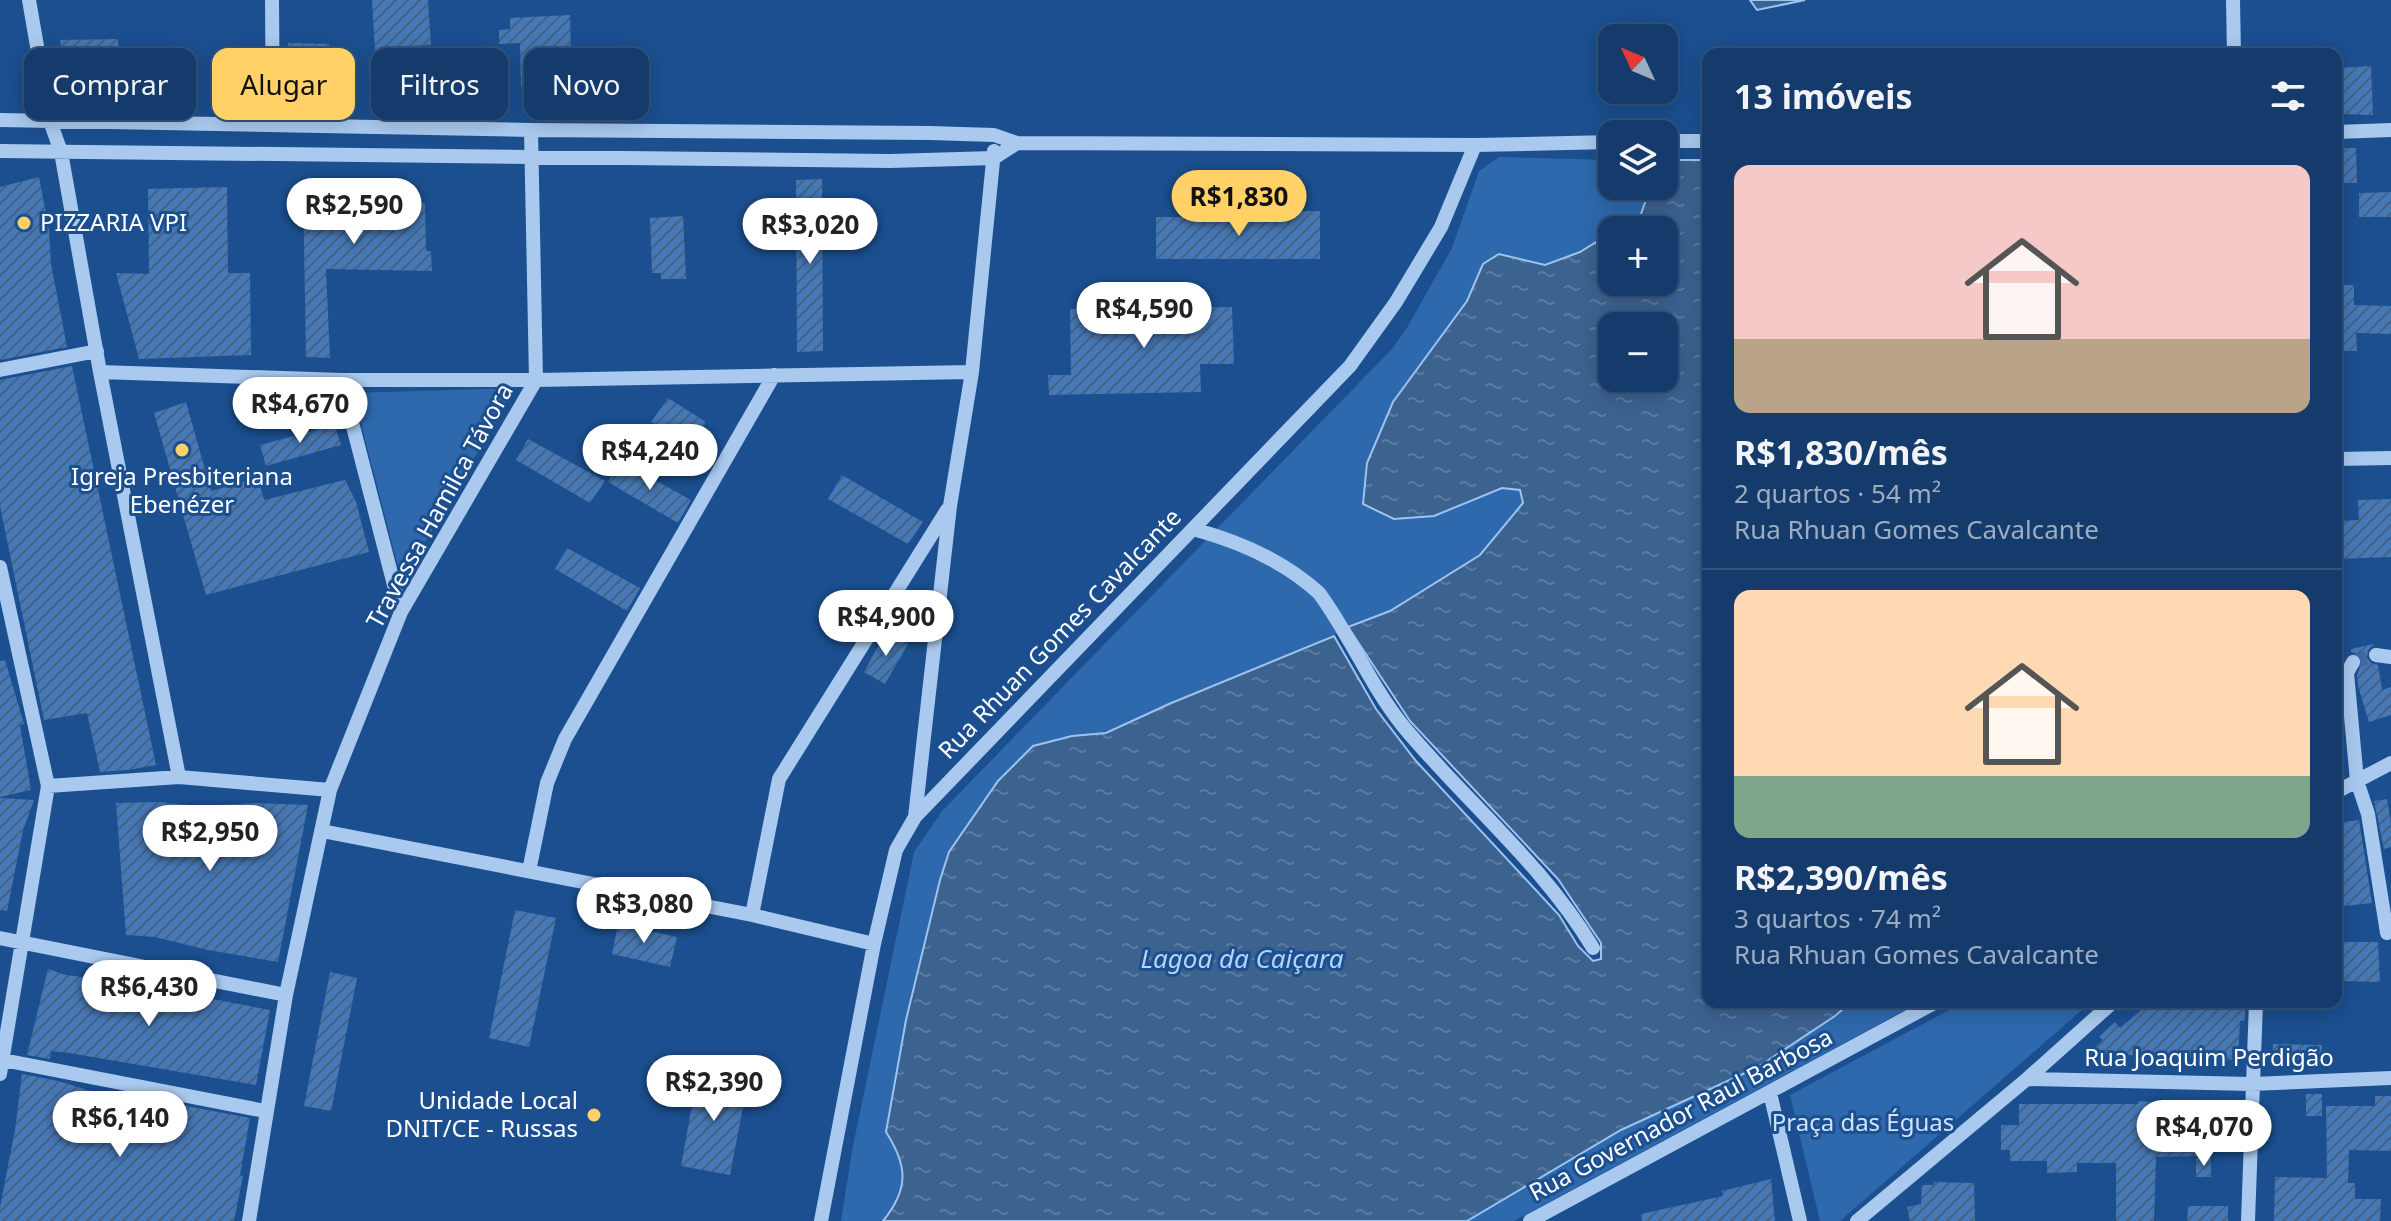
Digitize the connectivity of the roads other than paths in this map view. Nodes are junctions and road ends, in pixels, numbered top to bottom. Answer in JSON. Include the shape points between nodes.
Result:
{"nodes":[{"id":1,"x":29,"y":0,"type":"edge"},
{"id":2,"x":272,"y":0,"type":"edge"},
{"id":3,"x":2233,"y":0,"type":"edge"},
{"id":4,"x":2234,"y":48,"type":"edge"},
{"id":5,"x":0,"y":120,"type":"edge"},
{"id":6,"x":50,"y":121,"type":"junction"},
{"id":7,"x":273,"y":125,"type":"junction"},
{"id":8,"x":531,"y":130,"type":"junction"},
{"id":9,"x":2391,"y":130,"type":"edge"},
{"id":10,"x":2342,"y":132,"type":"edge"},
{"id":11,"x":994,"y":135,"type":"junction"},
{"id":12,"x":1678,"y":141,"type":"edge"},
{"id":13,"x":1702,"y":141,"type":"edge"},
{"id":14,"x":1598,"y":142,"type":"edge"},
{"id":15,"x":1017,"y":143,"type":"junction"},
{"id":16,"x":1475,"y":145,"type":"junction"},
{"id":17,"x":0,"y":151,"type":"edge"},
{"id":18,"x":61,"y":152,"type":"junction"},
{"id":19,"x":530,"y":158,"type":"junction"},
{"id":20,"x":994,"y":158,"type":"junction"},
{"id":21,"x":97,"y":351,"type":"junction"},
{"id":22,"x":0,"y":370,"type":"edge"},
{"id":23,"x":100,"y":372,"type":"junction"},
{"id":24,"x":972,"y":372,"type":"junction"},
{"id":25,"x":774,"y":375,"type":"junction"},
{"id":26,"x":341,"y":380,"type":"junction"},
{"id":27,"x":536,"y":380,"type":"junction"},
{"id":28,"x":2391,"y":458,"type":"edge"},
{"id":29,"x":2342,"y":459,"type":"edge"},
{"id":30,"x":950,"y":506,"type":"junction"},
{"id":31,"x":1193,"y":529,"type":"junction"},
{"id":32,"x":0,"y":567,"type":"edge"},
{"id":33,"x":401,"y":612,"type":"junction"},
{"id":34,"x":2353,"y":662,"type":"dead end"},
{"id":35,"x":2391,"y":763,"type":"edge"},
{"id":36,"x":179,"y":777,"type":"junction"},
{"id":37,"x":2357,"y":781,"type":"junction"},
{"id":38,"x":48,"y":786,"type":"junction"},
{"id":39,"x":330,"y":790,"type":"junction"},
{"id":40,"x":2342,"y":790,"type":"edge"},
{"id":41,"x":915,"y":817,"type":"junction"},
{"id":42,"x":322,"y":831,"type":"junction"},
{"id":43,"x":529,"y":871,"type":"junction"},
{"id":44,"x":752,"y":915,"type":"junction"},
{"id":45,"x":2387,"y":933,"type":"dead end"},
{"id":46,"x":0,"y":938,"type":"edge"},
{"id":47,"x":22,"y":943,"type":"junction"},
{"id":48,"x":874,"y":944,"type":"junction"},
{"id":49,"x":1593,"y":948,"type":"dead end"},
{"id":50,"x":286,"y":995,"type":"junction"},
{"id":51,"x":1925,"y":1008,"type":"edge"},
{"id":52,"x":2106,"y":1008,"type":"edge"},
{"id":53,"x":2256,"y":1008,"type":"edge"},
{"id":54,"x":2,"y":1067,"type":"edge"},
{"id":55,"x":2391,"y":1078,"type":"edge"},
{"id":56,"x":2027,"y":1079,"type":"junction"},
{"id":57,"x":2252,"y":1084,"type":"junction"},
{"id":58,"x":1770,"y":1093,"type":"junction"},
{"id":59,"x":265,"y":1111,"type":"junction"},
{"id":60,"x":249,"y":1221,"type":"edge"},
{"id":61,"x":821,"y":1221,"type":"edge"},
{"id":62,"x":1530,"y":1221,"type":"edge"},
{"id":63,"x":1800,"y":1221,"type":"edge"},
{"id":64,"x":1857,"y":1221,"type":"edge"},
{"id":65,"x":2248,"y":1221,"type":"edge"}],
"edges":[{"from":1,"to":6,"type":"street"},
{"from":2,"to":7,"type":"street"},
{"from":3,"to":4,"type":"street"},
{"from":5,"to":6,"type":"street"},
{"from":6,"to":7,"type":"street"},
{"from":6,"to":18,"type":"street"},
{"from":7,"to":8,"type":"street"},
{"from":8,"to":11,"type":"street"},
{"from":8,"to":19,"type":"street","name":"Travessa Hamilca Távora"},
{"from":9,"to":10,"type":"street"},
{"from":11,"to":15,"type":"street"},
{"from":11,"to":20,"type":"street"},
{"from":12,"to":13,"type":"street"},
{"from":14,"to":16,"type":"street"},
{"from":15,"to":16,"type":"street"},
{"from":15,"to":20,"type":"street"},
{"from":16,"to":31,"type":"street","name":"Rua Rhuan Gomes Cavalcante","via":[[1441,227],[1350,366]]},
{"from":17,"to":18,"type":"street"},
{"from":18,"to":19,"type":"street"},
{"from":18,"to":21,"type":"street"},
{"from":19,"to":20,"type":"street"},
{"from":19,"to":27,"type":"street","name":"Travessa Hamilca Távora"},
{"from":20,"to":24,"type":"street"},
{"from":21,"to":22,"type":"street"},
{"from":21,"to":23,"type":"street"},
{"from":23,"to":26,"type":"street"},
{"from":23,"to":36,"type":"street"},
{"from":24,"to":25,"type":"street"},
{"from":24,"to":30,"type":"street"},
{"from":25,"to":27,"type":"street"},
{"from":25,"to":43,"type":"street","via":[[565,739],[547,783]]},
{"from":26,"to":27,"type":"street"},
{"from":26,"to":33,"type":"street"},
{"from":27,"to":33,"type":"street","name":"Travessa Hamilca Távora"},
{"from":28,"to":29,"type":"street"},
{"from":30,"to":41,"type":"street"},
{"from":30,"to":44,"type":"street","via":[[779,779]]},
{"from":31,"to":41,"type":"street","name":"Rua Rhuan Gomes Cavalcante"},
{"from":31,"to":49,"type":"street","via":[[1272,559],[1319,593],[1403,725],[1552,890]]},
{"from":32,"to":38,"type":"street"},
{"from":33,"to":39,"type":"street","name":"Travessa Hamilca Távora"},
{"from":34,"to":37,"type":"street","via":[[2347,673]]},
{"from":35,"to":37,"type":"street"},
{"from":36,"to":38,"type":"street"},
{"from":36,"to":39,"type":"street"},
{"from":37,"to":40,"type":"street"},
{"from":37,"to":45,"type":"street","via":[[2368,814]]},
{"from":38,"to":47,"type":"street"},
{"from":39,"to":42,"type":"street","name":"Travessa Hamilca Távora"},
{"from":41,"to":48,"type":"street","name":"Rua Rhuan Gomes Cavalcante","via":[[896,850]]},
{"from":42,"to":43,"type":"street"},
{"from":42,"to":50,"type":"street","name":"Travessa Hamilca Távora"},
{"from":43,"to":44,"type":"street"},
{"from":44,"to":48,"type":"street"},
{"from":46,"to":47,"type":"street"},
{"from":47,"to":50,"type":"street"},
{"from":47,"to":54,"type":"street"},
{"from":48,"to":61,"type":"street","name":"Rua Rhuan Gomes Cavalcante"},
{"from":50,"to":59,"type":"street","name":"Travessa Hamilca Távora"},
{"from":51,"to":58,"type":"street","name":"Rua Governador Raul Barbosa"},
{"from":52,"to":56,"type":"street"},
{"from":53,"to":57,"type":"street"},
{"from":54,"to":59,"type":"street"},
{"from":55,"to":57,"type":"street","name":"Rua Joaquim Perdigão"},
{"from":56,"to":57,"type":"street","name":"Rua Joaquim Perdigão"},
{"from":56,"to":64,"type":"street"},
{"from":57,"to":65,"type":"street"},
{"from":58,"to":62,"type":"street","name":"Rua Governador Raul Barbosa"},
{"from":58,"to":63,"type":"street"},
{"from":59,"to":60,"type":"street","name":"Travessa Hamilca Távora"}]}
